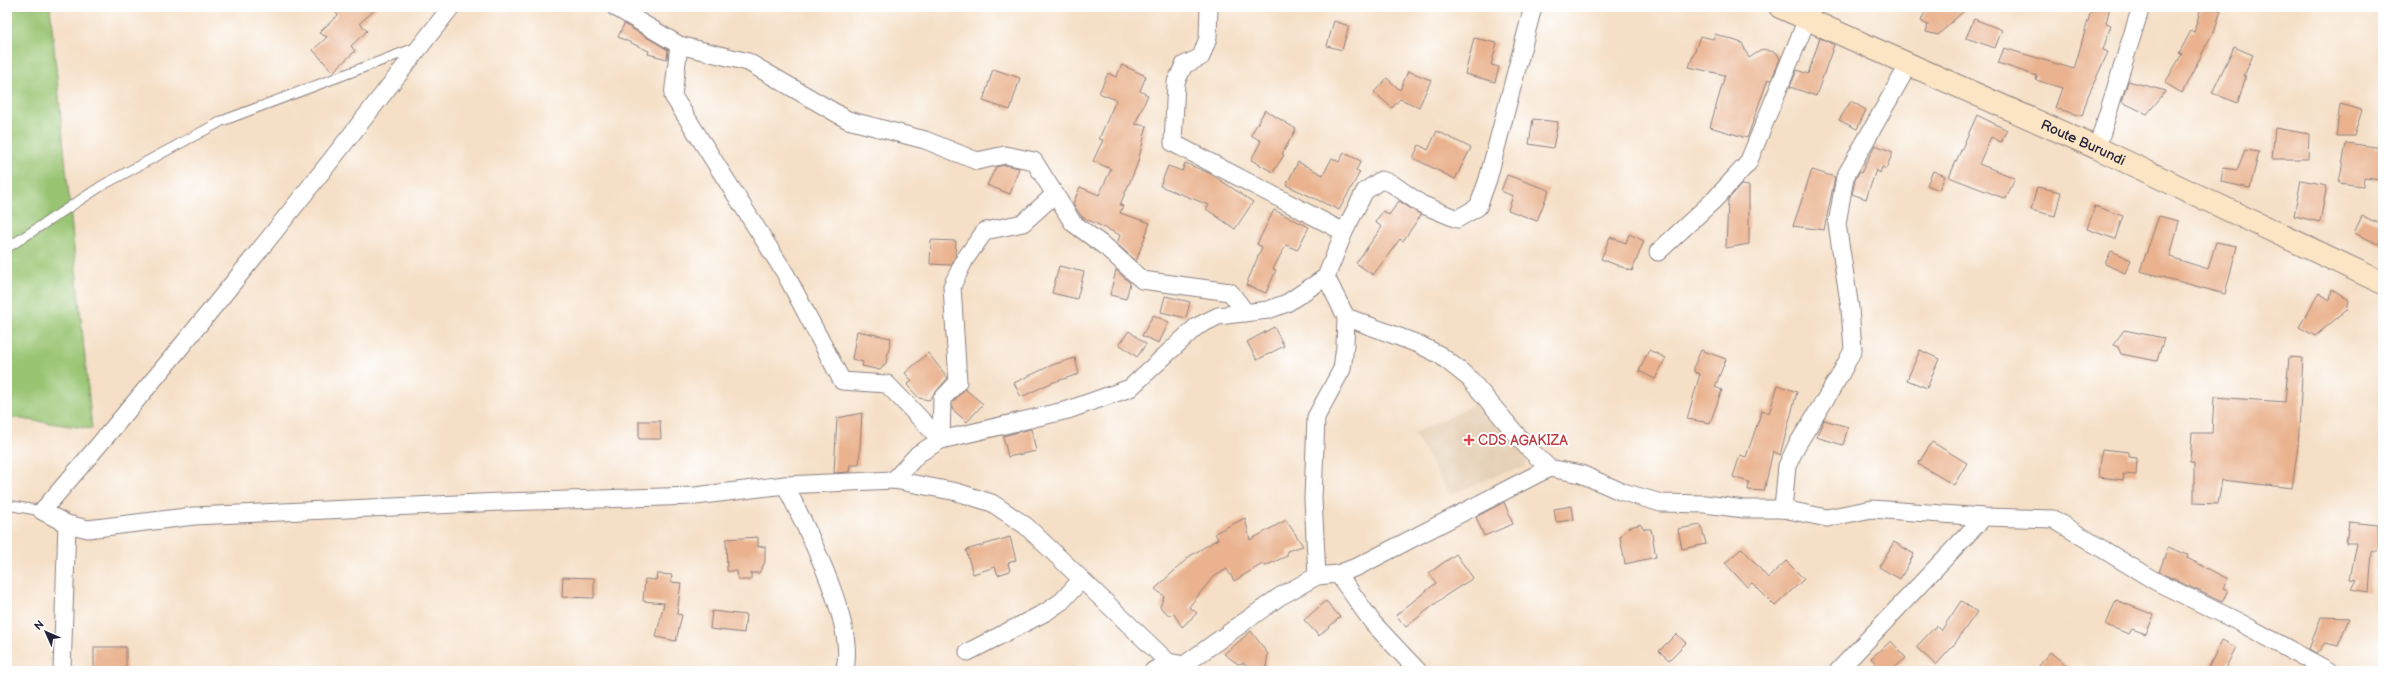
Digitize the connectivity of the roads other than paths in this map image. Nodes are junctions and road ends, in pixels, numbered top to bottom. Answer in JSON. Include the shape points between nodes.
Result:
{"nodes":[{"id":1,"x":451,"y":7,"type":"edge"},
{"id":2,"x":615,"y":7,"type":"edge"},
{"id":3,"x":1209,"y":7,"type":"edge"},
{"id":4,"x":1534,"y":7,"type":"edge"},
{"id":5,"x":1780,"y":7,"type":"edge"},
{"id":6,"x":2141,"y":7,"type":"edge"},
{"id":7,"x":1810,"y":13,"type":"edge"},
{"id":8,"x":678,"y":45,"type":"junction"},
{"id":9,"x":421,"y":46,"type":"junction"},
{"id":10,"x":1909,"y":64,"type":"junction"},
{"id":11,"x":2097,"y":148,"type":"junction"},
{"id":12,"x":1055,"y":194,"type":"junction"},
{"id":13,"x":1344,"y":232,"type":"junction"},
{"id":14,"x":7,"y":248,"type":"edge"},
{"id":15,"x":1658,"y":252,"type":"dead end"},
{"id":16,"x":1326,"y":277,"type":"junction"},
{"id":17,"x":2383,"y":283,"type":"edge"},
{"id":18,"x":1246,"y":313,"type":"junction"},
{"id":19,"x":1346,"y":317,"type":"junction"},
{"id":20,"x":941,"y":440,"type":"junction"},
{"id":21,"x":1549,"y":468,"type":"junction"},
{"id":22,"x":894,"y":480,"type":"junction"},
{"id":23,"x":785,"y":485,"type":"junction"},
{"id":24,"x":7,"y":505,"type":"edge"},
{"id":25,"x":1783,"y":509,"type":"junction"},
{"id":26,"x":42,"y":511,"type":"junction"},
{"id":27,"x":1984,"y":517,"type":"junction"},
{"id":28,"x":68,"y":524,"type":"junction"},
{"id":29,"x":1338,"y":574,"type":"junction"},
{"id":30,"x":1317,"y":576,"type":"junction"},
{"id":31,"x":1081,"y":580,"type":"junction"},
{"id":32,"x":968,"y":652,"type":"dead end"},
{"id":33,"x":1181,"y":666,"type":"edge"},
{"id":34,"x":62,"y":671,"type":"edge"},
{"id":35,"x":844,"y":671,"type":"edge"},
{"id":36,"x":1152,"y":671,"type":"edge"},
{"id":37,"x":1418,"y":671,"type":"edge"},
{"id":38,"x":1838,"y":671,"type":"edge"},
{"id":39,"x":2329,"y":671,"type":"edge"}],
"edges":[{"from":1,"to":9,"type":"street"},
{"from":2,"to":8,"type":"street"},
{"from":3,"to":13,"type":"street","via":[[1208,38],[1201,57],[1184,65],[1176,82],[1173,143]]},
{"from":4,"to":13,"type":"street","via":[[1488,179],[1478,207],[1456,219],[1421,204],[1391,183],[1381,180],[1365,190]]},
{"from":5,"to":7,"type":"main road","name":"Route Burundi"},
{"from":6,"to":11,"type":"street"},
{"from":7,"to":10,"type":"main road","name":"Route Burundi"},
{"from":7,"to":15,"type":"street","via":[[1748,163]]},
{"from":8,"to":12,"type":"street","via":[[748,62],[848,120],[925,140],[977,161],[1005,154],[1034,161]]},
{"from":8,"to":20,"type":"street","via":[[673,96],[785,273],[842,381],[887,384]]},
{"from":9,"to":14,"type":"lane","via":[[222,121],[103,185]]},
{"from":9,"to":26,"type":"street","via":[[350,138],[114,428]]},
{"from":10,"to":11,"type":"main road","name":"Route Burundi"},
{"from":10,"to":25,"type":"street","via":[[1845,178],[1837,224],[1850,308],[1853,350],[1840,377],[1797,445],[1787,466]]},
{"from":11,"to":17,"type":"main road","name":"Route Burundi"},
{"from":12,"to":18,"type":"street","via":[[1073,224],[1106,248],[1142,280],[1230,292]]},
{"from":12,"to":20,"type":"street","via":[[1023,223],[985,231],[965,259],[952,286],[958,382],[942,399]]},
{"from":13,"to":16,"type":"street"},
{"from":16,"to":18,"type":"street","via":[[1287,303],[1268,310]]},
{"from":16,"to":19,"type":"street"},
{"from":18,"to":20,"type":"street","via":[[1218,316],[1196,327],[1130,388],[1068,410]]},
{"from":19,"to":21,"type":"street","via":[[1440,355],[1469,378],[1527,447]]},
{"from":19,"to":30,"type":"street","via":[[1342,369],[1316,417],[1312,499]]},
{"from":20,"to":22,"type":"street","via":[[918,454]]},
{"from":21,"to":25,"type":"street","via":[[1581,474],[1620,491],[1661,503],[1705,504],[1744,510]]},
{"from":21,"to":29,"type":"street","via":[[1359,566]]},
{"from":22,"to":23,"type":"street"},
{"from":22,"to":31,"type":"street","via":[[957,492],[992,503],[1026,526]]},
{"from":23,"to":28,"type":"street","via":[[695,496],[194,516],[88,529]]},
{"from":23,"to":35,"type":"street","via":[[813,542],[845,629],[848,661]]},
{"from":24,"to":26,"type":"lane"},
{"from":25,"to":27,"type":"street","via":[[1827,518],[1872,509]]},
{"from":26,"to":28,"type":"street"},
{"from":27,"to":38,"type":"street"},
{"from":27,"to":39,"type":"street","via":[[2053,519],[2162,585],[2239,622]]},
{"from":28,"to":34,"type":"street"},
{"from":29,"to":30,"type":"street"},
{"from":29,"to":37,"type":"street","via":[[1373,624]]},
{"from":30,"to":33,"type":"street","via":[[1279,598]]},
{"from":31,"to":32,"type":"street","via":[[1062,601],[1046,612]]},
{"from":31,"to":33,"type":"street"},
{"from":33,"to":36,"type":"street"}]}
